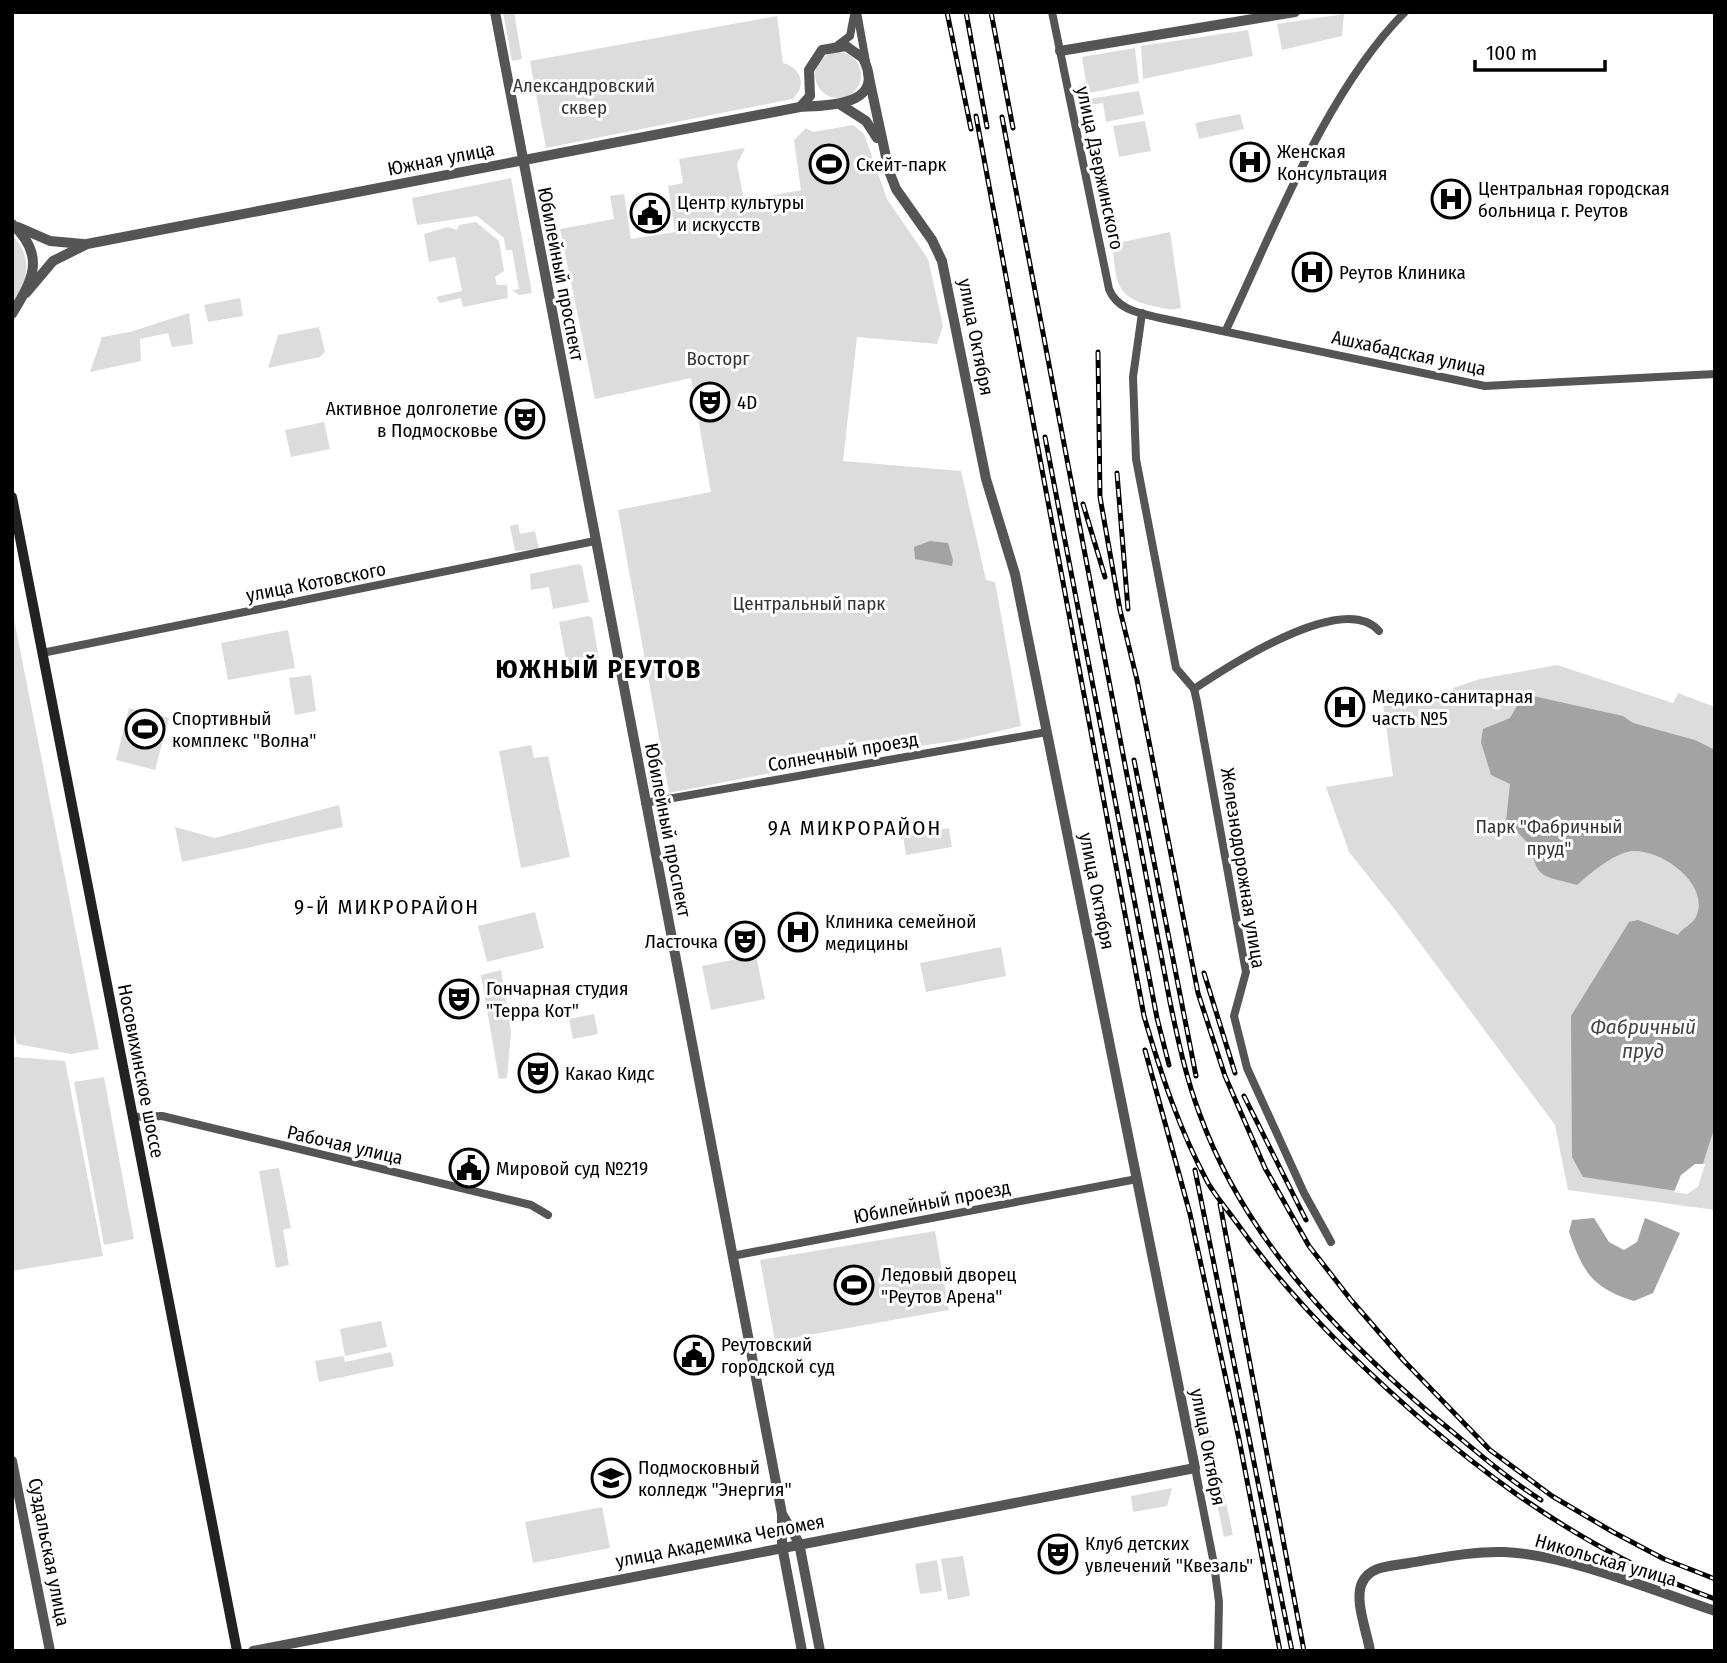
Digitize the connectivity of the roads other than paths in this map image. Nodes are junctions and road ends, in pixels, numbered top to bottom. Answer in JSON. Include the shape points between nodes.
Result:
{"nodes":[{"id":1,"x":495,"y":12,"type":"edge"},
{"id":2,"x":856,"y":12,"type":"edge"},
{"id":3,"x":1052,"y":12,"type":"edge"},
{"id":4,"x":1295,"y":12,"type":"edge"},
{"id":5,"x":1405,"y":12,"type":"edge"},
{"id":6,"x":1249,"y":16,"type":"edge"},
{"id":7,"x":838,"y":45,"type":"junction"},
{"id":8,"x":1060,"y":51,"type":"junction"},
{"id":9,"x":867,"y":69,"type":"junction"},
{"id":10,"x":810,"y":85,"type":"junction"},
{"id":11,"x":837,"y":105,"type":"junction"},
{"id":12,"x":800,"y":107,"type":"junction"},
{"id":13,"x":884,"y":155,"type":"junction"},
{"id":14,"x":522,"y":161,"type":"junction"},
{"id":15,"x":13,"y":224,"type":"edge"},
{"id":16,"x":87,"y":244,"type":"junction"},
{"id":17,"x":26,"y":293,"type":"junction"},
{"id":18,"x":13,"y":311,"type":"edge"},
{"id":19,"x":1142,"y":313,"type":"junction"},
{"id":20,"x":1226,"y":330,"type":"junction"},
{"id":21,"x":1715,"y":374,"type":"edge"},
{"id":22,"x":12,"y":497,"type":"edge"},
{"id":23,"x":595,"y":541,"type":"junction"},
{"id":24,"x":1379,"y":631,"type":"dead end"},
{"id":25,"x":42,"y":653,"type":"junction"},
{"id":26,"x":1194,"y":690,"type":"junction"},
{"id":27,"x":1047,"y":732,"type":"junction"},
{"id":28,"x":645,"y":803,"type":"junction"},
{"id":29,"x":132,"y":1117,"type":"junction"},
{"id":30,"x":1137,"y":1179,"type":"junction"},
{"id":31,"x":548,"y":1215,"type":"dead end"},
{"id":32,"x":1331,"y":1242,"type":"dead end"},
{"id":33,"x":732,"y":1256,"type":"junction"},
{"id":34,"x":12,"y":1461,"type":"edge"},
{"id":35,"x":1195,"y":1468,"type":"junction"},
{"id":36,"x":782,"y":1514,"type":"junction"},
{"id":37,"x":799,"y":1543,"type":"junction"},
{"id":38,"x":782,"y":1546,"type":"junction"},
{"id":39,"x":1715,"y":1611,"type":"edge"},
{"id":40,"x":50,"y":1651,"type":"edge"},
{"id":41,"x":237,"y":1651,"type":"edge"},
{"id":42,"x":253,"y":1651,"type":"edge"},
{"id":43,"x":802,"y":1651,"type":"edge"},
{"id":44,"x":820,"y":1651,"type":"edge"},
{"id":45,"x":1219,"y":1651,"type":"edge"},
{"id":46,"x":1370,"y":1651,"type":"edge"}],
"edges":[{"from":1,"to":14,"type":"street","name":"Юбилейный проспект"},
{"from":2,"to":7,"type":"street","name":"улица Октября","via":[[850,36]]},
{"from":2,"to":9,"type":"street","name":"улица Октября"},
{"from":3,"to":8,"type":"street","name":"улица Дзержинского"},
{"from":4,"to":6,"type":"street"},
{"from":5,"to":20,"type":"street","via":[[1374,45],[1351,80],[1300,174]]},
{"from":6,"to":8,"type":"street"},
{"from":7,"to":9,"type":"street","via":[[858,52]]},
{"from":7,"to":10,"type":"street","via":[[816,55],[809,70]]},
{"from":8,"to":19,"type":"street","name":"улица Дзержинского","via":[[1109,289],[1119,304]]},
{"from":9,"to":11,"type":"street","via":[[860,95]]},
{"from":9,"to":13,"type":"street","name":"улица Октября"},
{"from":10,"to":11,"type":"street","via":[[821,99]]},
{"from":10,"to":12,"type":"street","via":[[810,96]]},
{"from":11,"to":12,"type":"street","name":"Южная улица"},
{"from":11,"to":13,"type":"street","name":"улица Октября","via":[[853,110],[871,127]]},
{"from":12,"to":14,"type":"street","name":"Южная улица"},
{"from":13,"to":27,"type":"street","name":"улица Октября","via":[[896,189],[942,261],[986,479],[1010,553]]},
{"from":14,"to":16,"type":"street","name":"Южная улица"},
{"from":14,"to":23,"type":"street","name":"Юбилейный проспект"},
{"from":15,"to":16,"type":"street","name":"Южная улица","via":[[50,241]]},
{"from":15,"to":17,"type":"street","via":[[32,255],[33,276]]},
{"from":16,"to":17,"type":"street","name":"Южная улица","via":[[53,261]]},
{"from":17,"to":18,"type":"street","name":"Южная улица"},
{"from":19,"to":20,"type":"street","name":"Ашхабадская улица"},
{"from":19,"to":26,"type":"street","name":"Железнодорожная улица","via":[[1133,377],[1136,459],[1176,668]]},
{"from":20,"to":21,"type":"street","name":"Ашхабадская улица","via":[[1494,386]]},
{"from":22,"to":25,"type":"main road","name":"Носовихинское шоссе"},
{"from":23,"to":25,"type":"street","name":"улица Котовского"},
{"from":23,"to":28,"type":"street","name":"Юбилейный проспект"},
{"from":24,"to":26,"type":"street","via":[[1367,622],[1341,619],[1291,634],[1252,652]]},
{"from":25,"to":29,"type":"main road","name":"Носовихинское шоссе"},
{"from":26,"to":32,"type":"street","name":"Железнодорожная улица","via":[[1246,972],[1234,1016],[1248,1070]]},
{"from":27,"to":28,"type":"street","name":"Солнечный проезд"},
{"from":27,"to":30,"type":"street","name":"улица Октября"},
{"from":28,"to":33,"type":"street","name":"Юбилейный проспект"},
{"from":29,"to":31,"type":"street","name":"Рабочая улица","via":[[171,1118],[531,1205]]},
{"from":29,"to":41,"type":"main road","name":"Носовихинское шоссе"},
{"from":30,"to":33,"type":"street","name":"Юбилейный проезд"},
{"from":30,"to":35,"type":"street","name":"улица Октября"},
{"from":33,"to":36,"type":"street","name":"Юбилейный проспект"},
{"from":34,"to":40,"type":"street","name":"Суздальская улица"},
{"from":35,"to":37,"type":"street","name":"улица Академика Челомея"},
{"from":35,"to":45,"type":"street","name":"улица Октября","via":[[1219,1602]]},
{"from":36,"to":37,"type":"street","name":"Юбилейный проспект"},
{"from":36,"to":38,"type":"street"},
{"from":37,"to":38,"type":"street","name":"улица Академика Челомея"},
{"from":37,"to":44,"type":"street","name":"Юбилейный проспект"},
{"from":38,"to":42,"type":"street","name":"улица Академика Челомея"},
{"from":38,"to":43,"type":"street"},
{"from":39,"to":46,"type":"street","name":"Никольская улица","via":[[1569,1564],[1516,1553],[1437,1559],[1376,1569],[1364,1579],[1359,1592]]}]}
